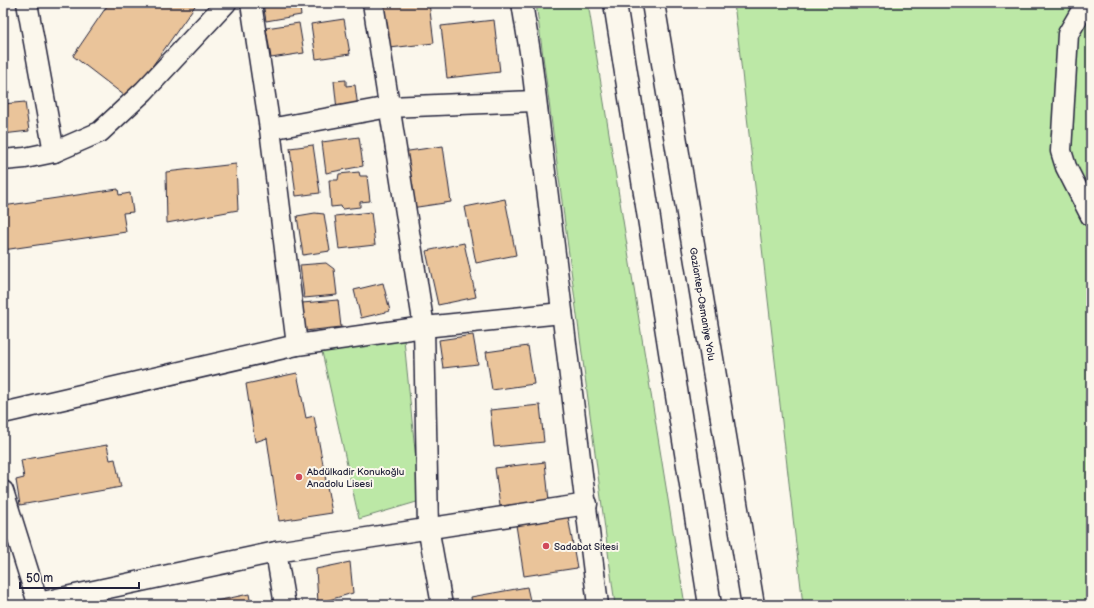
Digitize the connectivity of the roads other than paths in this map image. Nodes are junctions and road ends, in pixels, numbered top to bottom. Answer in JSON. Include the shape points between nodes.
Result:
{"nodes":[{"id":1,"x":27,"y":3,"type":"edge"},
{"id":2,"x":225,"y":3,"type":"edge"},
{"id":3,"x":251,"y":3,"type":"edge"},
{"id":4,"x":373,"y":3,"type":"edge"},
{"id":5,"x":522,"y":3,"type":"edge"},
{"id":6,"x":615,"y":3,"type":"edge"},
{"id":7,"x":653,"y":3,"type":"edge"},
{"id":8,"x":1086,"y":3,"type":"edge"},
{"id":9,"x":535,"y":101,"type":"junction"},
{"id":10,"x":389,"y":108,"type":"junction"},
{"id":11,"x":270,"y":128,"type":"junction"},
{"id":12,"x":54,"y":152,"type":"junction"},
{"id":13,"x":3,"y":160,"type":"edge"},
{"id":14,"x":1091,"y":216,"type":"edge"},
{"id":15,"x":562,"y":313,"type":"junction"},
{"id":16,"x":424,"y":326,"type":"junction"},
{"id":17,"x":297,"y":345,"type":"junction"},
{"id":18,"x":3,"y":413,"type":"edge"},
{"id":19,"x":3,"y":491,"type":"edge"},
{"id":20,"x":587,"y":504,"type":"junction"},
{"id":21,"x":428,"y":528,"type":"junction"},
{"id":22,"x":276,"y":552,"type":"junction"},
{"id":23,"x":39,"y":604,"type":"edge"},
{"id":24,"x":285,"y":605,"type":"edge"},
{"id":25,"x":442,"y":605,"type":"edge"},
{"id":26,"x":598,"y":605,"type":"edge"},
{"id":27,"x":710,"y":605,"type":"edge"},
{"id":28,"x":753,"y":605,"type":"edge"}],
"edges":[{"from":1,"to":12,"type":"street"},
{"from":2,"to":12,"type":"street","via":[[144,91],[100,132]]},
{"from":3,"to":11,"type":"street"},
{"from":4,"to":10,"type":"street"},
{"from":5,"to":9,"type":"street"},
{"from":6,"to":27,"type":"highway"},
{"from":7,"to":28,"type":"highway","name":"Gaziantep-Osmaniye Yolu"},
{"from":8,"to":14,"type":"street","via":[[1068,34],[1062,151],[1066,167]]},
{"from":9,"to":10,"type":"street"},
{"from":9,"to":15,"type":"street"},
{"from":10,"to":11,"type":"street"},
{"from":10,"to":16,"type":"street"},
{"from":11,"to":17,"type":"street"},
{"from":12,"to":13,"type":"street"},
{"from":15,"to":16,"type":"street"},
{"from":15,"to":20,"type":"street"},
{"from":16,"to":17,"type":"street"},
{"from":16,"to":21,"type":"street"},
{"from":17,"to":18,"type":"street"},
{"from":19,"to":23,"type":"street"},
{"from":20,"to":21,"type":"street"},
{"from":20,"to":26,"type":"street"},
{"from":21,"to":22,"type":"street"},
{"from":21,"to":25,"type":"street"},
{"from":22,"to":23,"type":"street"},
{"from":22,"to":24,"type":"street"}]}
